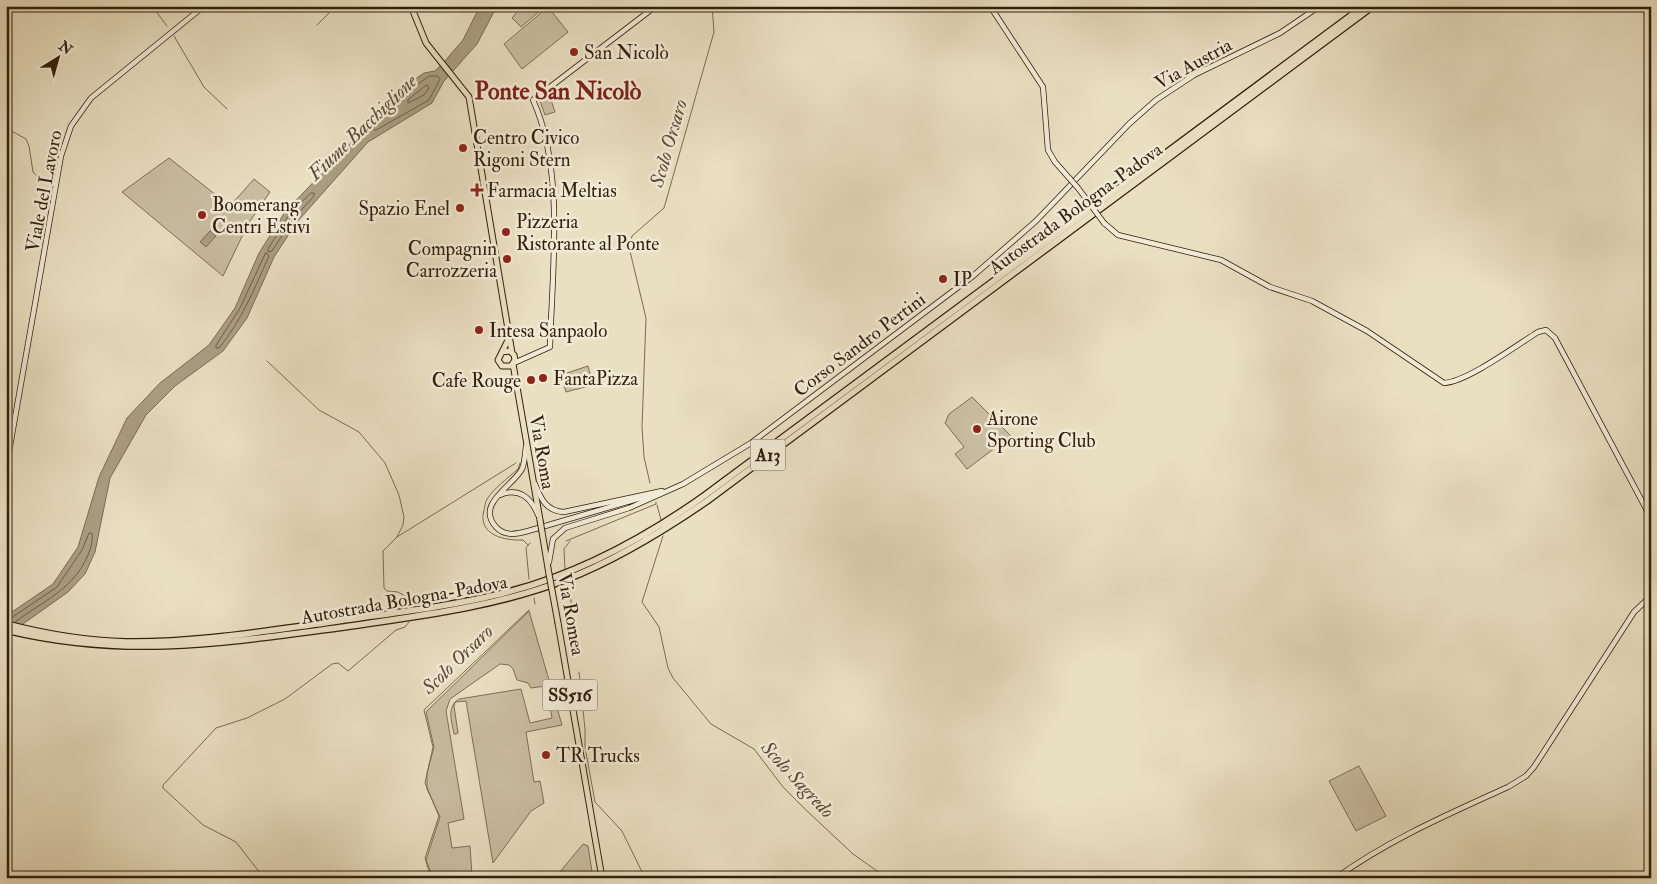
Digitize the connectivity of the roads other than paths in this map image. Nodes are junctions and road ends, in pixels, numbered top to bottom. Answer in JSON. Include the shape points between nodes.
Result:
{"nodes":[{"id":1,"x":204,"y":6,"type":"edge"},
{"id":2,"x":411,"y":6,"type":"edge"},
{"id":3,"x":656,"y":6,"type":"edge"},
{"id":4,"x":990,"y":6,"type":"edge"},
{"id":5,"x":1320,"y":6,"type":"edge"},
{"id":6,"x":1364,"y":6,"type":"edge"},
{"id":7,"x":1373,"y":6,"type":"edge"},
{"id":8,"x":1093,"y":163,"type":"joint"},
{"id":9,"x":508,"y":340,"type":"junction"},
{"id":10,"x":502,"y":352,"type":"junction"},
{"id":11,"x":513,"y":354,"type":"junction"},
{"id":12,"x":521,"y":359,"type":"junction"},
{"id":13,"x":513,"y":364,"type":"junction"},
{"id":14,"x":504,"y":367,"type":"junction"},
{"id":15,"x":514,"y":378,"type":"junction"},
{"id":16,"x":526,"y":442,"type":"junction"},
{"id":17,"x":6,"y":469,"type":"edge"},
{"id":18,"x":532,"y":476,"type":"junction"},
{"id":19,"x":671,"y":489,"type":"junction"},
{"id":20,"x":496,"y":497,"type":"junction"},
{"id":21,"x":1651,"y":518,"type":"edge"},
{"id":22,"x":540,"y":520,"type":"junction"},
{"id":23,"x":542,"y":532,"type":"joint"},
{"id":24,"x":549,"y":574,"type":"junction"},
{"id":25,"x":1651,"y":596,"type":"edge"},
{"id":26,"x":6,"y":624,"type":"edge"},
{"id":27,"x":6,"y":630,"type":"edge"},
{"id":28,"x":59,"y":638,"type":"junction"},
{"id":29,"x":602,"y":878,"type":"edge"},
{"id":30,"x":1336,"y":878,"type":"edge"}],
"edges":[{"from":1,"to":17,"type":"street","name":"Viale del Lavoro","via":[[91,98],[71,126],[61,156]]},
{"from":2,"to":9,"type":"main road","number":"SS516","via":[[420,34],[469,98]]},
{"from":3,"to":12,"type":"street","via":[[533,100],[548,148],[554,280],[550,347]]},
{"from":4,"to":21,"type":"street","bridge":true,"via":[[1043,87],[1048,150],[1104,223],[1118,235],[1221,260],[1275,289],[1312,301],[1367,331],[1444,383],[1468,375],[1538,332],[1550,332]]},
{"from":5,"to":8,"type":"street","name":"Via Austria","via":[[1280,33],[1194,75],[1167,92],[1129,124]]},
{"from":6,"to":28,"type":"highway","name":"Autostrada Bologna-Padova","number":"A13","via":[[704,496],[657,528],[592,562],[533,585],[467,601],[212,639],[124,642]]},
{"from":7,"to":28,"type":"highway","name":"Autostrada Bologna-Padova","number":"A13","via":[[707,501],[659,533],[602,564],[504,599],[364,624],[188,646],[124,647]]},
{"from":8,"to":19,"type":"street","name":"Corso Sandro Pertini","via":[[1036,221],[927,313],[751,443]]},
{"from":9,"to":10,"type":"main road"},
{"from":9,"to":11,"type":"main road","number":"SS516"},
{"from":10,"to":11,"type":"main road"},
{"from":10,"to":14,"type":"main road","via":[[498,360]]},
{"from":11,"to":12,"type":"street"},
{"from":11,"to":13,"type":"main road","number":"SS516"},
{"from":12,"to":13,"type":"street"},
{"from":13,"to":14,"type":"main road"},
{"from":13,"to":15,"type":"main road","name":"Via Roma","number":"SS516"},
{"from":14,"to":15,"type":"main road"},
{"from":15,"to":16,"type":"main road","name":"Via Roma","number":"SS516"},
{"from":16,"to":18,"type":"main road","name":"Via Roma","number":"SS516"},
{"from":16,"to":20,"type":"street","via":[[522,470]]},
{"from":18,"to":19,"type":"street","name":"Corso Sandro Pertini","via":[[544,503],[559,512]]},
{"from":18,"to":22,"type":"main road","name":"Via Roma","number":"SS516"},
{"from":19,"to":20,"type":"street","name":"Corso Sandro Pertini","via":[[515,534],[501,532],[492,521],[490,509]]},
{"from":19,"to":24,"type":"street","name":"Corso Sandro Pertini","via":[[630,508],[565,528],[553,539],[548,558]]},
{"from":20,"to":22,"type":"street","via":[[515,492],[530,500]]},
{"from":22,"to":23,"type":"main road","name":"Via Roma","number":"SS516","bridge":true},
{"from":23,"to":24,"type":"main road","name":"Via Romea","number":"SS516"},
{"from":24,"to":29,"type":"main road","name":"Via Romea","number":"SS516","bridge":true},
{"from":25,"to":30,"type":"street","via":[[1634,612],[1526,776],[1508,788],[1363,858]]},
{"from":26,"to":28,"type":"highway","name":"Autostrada Bologna-Padova","number":"A13"},
{"from":27,"to":28,"type":"highway","name":"Autostrada Bologna-Padova","number":"A13"}]}
